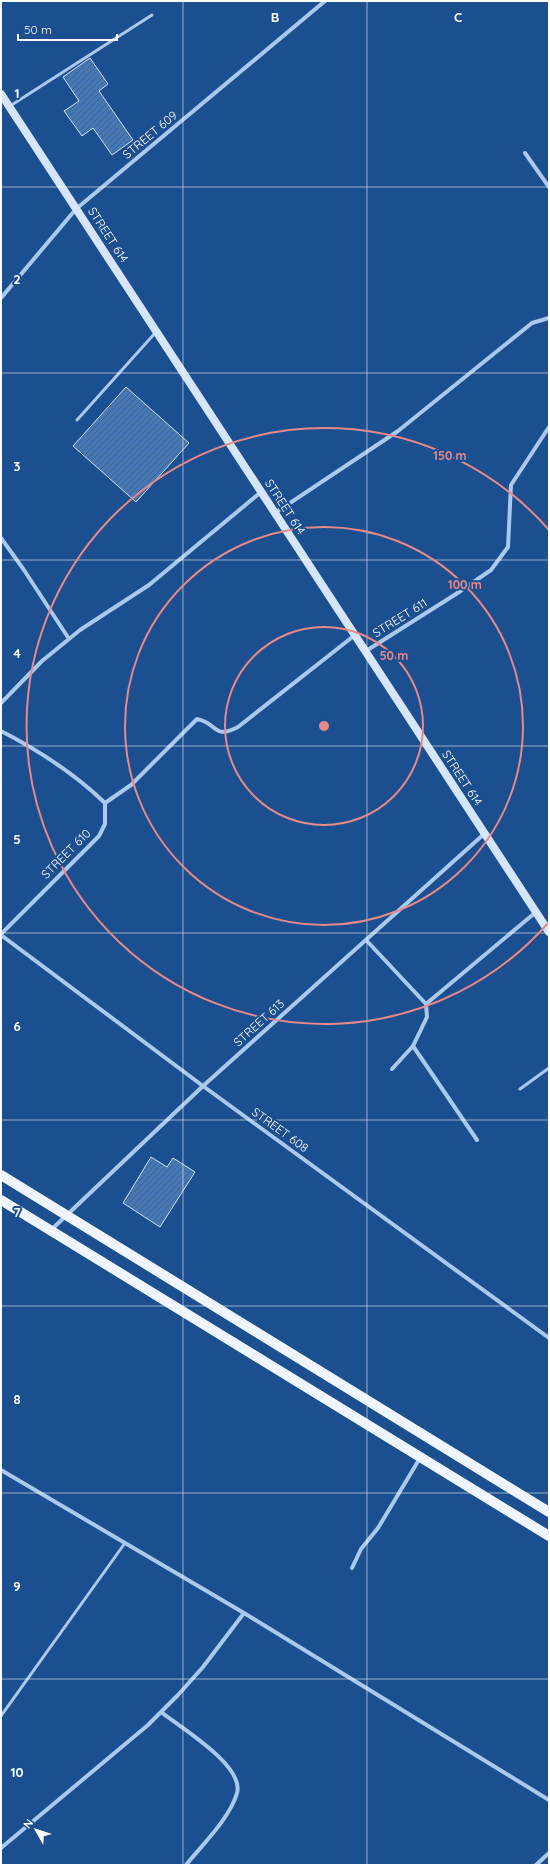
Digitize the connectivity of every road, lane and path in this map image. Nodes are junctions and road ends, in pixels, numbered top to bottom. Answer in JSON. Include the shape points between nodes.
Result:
{"nodes":[{"id":1,"x":326,"y":1,"type":"edge"},
{"id":2,"x":152,"y":15,"type":"dead end"},
{"id":3,"x":1,"y":94,"type":"edge"},
{"id":4,"x":9,"y":106,"type":"junction"},
{"id":5,"x":525,"y":153,"type":"dead end"},
{"id":6,"x":549,"y":188,"type":"edge"},
{"id":7,"x":76,"y":209,"type":"junction"},
{"id":8,"x":1,"y":298,"type":"edge"},
{"id":9,"x":549,"y":318,"type":"edge"},
{"id":10,"x":156,"y":332,"type":"junction"},
{"id":11,"x":77,"y":420,"type":"dead end"},
{"id":12,"x":549,"y":427,"type":"edge"},
{"id":13,"x":261,"y":492,"type":"junction"},
{"id":14,"x":275,"y":513,"type":"junction"},
{"id":15,"x":1,"y":538,"type":"edge"},
{"id":16,"x":355,"y":635,"type":"junction"},
{"id":17,"x":69,"y":639,"type":"junction"},
{"id":18,"x":366,"y":652,"type":"junction"},
{"id":19,"x":1,"y":703,"type":"edge"},
{"id":20,"x":1,"y":731,"type":"edge"},
{"id":21,"x":105,"y":803,"type":"junction"},
{"id":22,"x":484,"y":833,"type":"junction"},
{"id":23,"x":536,"y":912,"type":"junction"},
{"id":24,"x":549,"y":932,"type":"edge"},
{"id":25,"x":1,"y":934,"type":"edge"},
{"id":26,"x":366,"y":940,"type":"junction"},
{"id":27,"x":426,"y":1004,"type":"junction"},
{"id":28,"x":413,"y":1046,"type":"junction"},
{"id":29,"x":549,"y":1068,"type":"edge"},
{"id":30,"x":392,"y":1069,"type":"dead end"},
{"id":31,"x":203,"y":1086,"type":"junction"},
{"id":32,"x":520,"y":1089,"type":"dead end"},
{"id":33,"x":477,"y":1140,"type":"dead end"},
{"id":34,"x":1,"y":1176,"type":"edge"},
{"id":35,"x":1,"y":1200,"type":"edge"},
{"id":36,"x":66,"y":1215,"type":"junction"},
{"id":37,"x":51,"y":1231,"type":"junction"},
{"id":38,"x":549,"y":1338,"type":"edge"},
{"id":39,"x":421,"y":1458,"type":"junction"},
{"id":40,"x":1,"y":1470,"type":"edge"},
{"id":41,"x":549,"y":1512,"type":"edge"},
{"id":42,"x":549,"y":1536,"type":"edge"},
{"id":43,"x":125,"y":1543,"type":"junction"},
{"id":44,"x":352,"y":1568,"type":"dead end"},
{"id":45,"x":244,"y":1613,"type":"junction"},
{"id":46,"x":161,"y":1712,"type":"junction"},
{"id":47,"x":1,"y":1716,"type":"edge"},
{"id":48,"x":549,"y":1800,"type":"edge"},
{"id":49,"x":1,"y":1848,"type":"edge"},
{"id":50,"x":549,"y":1853,"type":"edge"},
{"id":51,"x":186,"y":1865,"type":"edge"},
{"id":52,"x":536,"y":1865,"type":"edge"}],
"edges":[{"from":1,"to":7,"type":"street","name":"STREET 609"},
{"from":2,"to":4,"type":"lane"},
{"from":3,"to":4,"type":"street","name":"STREET 614"},
{"from":4,"to":7,"type":"street","name":"STREET 614"},
{"from":5,"to":6,"type":"street"},
{"from":7,"to":8,"type":"street","name":"STREET 609"},
{"from":7,"to":10,"type":"street","name":"STREET 614"},
{"from":9,"to":14,"type":"street","via":[[532,323],[398,431]]},
{"from":10,"to":11,"type":"lane"},
{"from":10,"to":13,"type":"street","name":"STREET 614"},
{"from":12,"to":18,"type":"street","name":"STREET 611","via":[[511,485],[508,548],[491,570]]},
{"from":13,"to":14,"type":"street","name":"STREET 614"},
{"from":13,"to":17,"type":"street","via":[[149,585]]},
{"from":14,"to":16,"type":"street","name":"STREET 614"},
{"from":15,"to":17,"type":"street"},
{"from":16,"to":18,"type":"street","name":"STREET 614"},
{"from":16,"to":21,"type":"street","via":[[228,733],[219,732],[203,720],[197,719],[131,785]]},
{"from":17,"to":19,"type":"street","via":[[42,661]]},
{"from":18,"to":22,"type":"street","name":"STREET 614"},
{"from":20,"to":21,"type":"street","via":[[90,788]]},
{"from":21,"to":25,"type":"street","name":"STREET 610","via":[[105,824],[99,836]]},
{"from":22,"to":23,"type":"street","name":"STREET 614"},
{"from":22,"to":26,"type":"street","name":"STREET 613"},
{"from":23,"to":24,"type":"street","name":"STREET 614"},
{"from":23,"to":27,"type":"street"},
{"from":25,"to":31,"type":"street","name":"STREET 608"},
{"from":26,"to":27,"type":"street"},
{"from":26,"to":31,"type":"street","name":"STREET 613"},
{"from":27,"to":28,"type":"street","via":[[427,1017]]},
{"from":28,"to":30,"type":"street"},
{"from":28,"to":33,"type":"street"},
{"from":29,"to":32,"type":"lane"},
{"from":31,"to":36,"type":"street","name":"STREET 613"},
{"from":31,"to":38,"type":"street","name":"STREET 608"},
{"from":34,"to":36,"type":"main road"},
{"from":35,"to":37,"type":"main road"},
{"from":36,"to":37,"type":"street","name":"STREET 613"},
{"from":36,"to":41,"type":"main road"},
{"from":37,"to":39,"type":"main road"},
{"from":39,"to":42,"type":"main road"},
{"from":39,"to":44,"type":"street","via":[[378,1528],[360,1549]]},
{"from":40,"to":43,"type":"street"},
{"from":43,"to":45,"type":"street"},
{"from":43,"to":47,"type":"lane"},
{"from":45,"to":46,"type":"street","via":[[203,1667]]},
{"from":45,"to":48,"type":"street"},
{"from":46,"to":49,"type":"street"},
{"from":46,"to":51,"type":"street","via":[[221,1757],[233,1773],[238,1792],[229,1811]]},
{"from":50,"to":52,"type":"street"}]}
